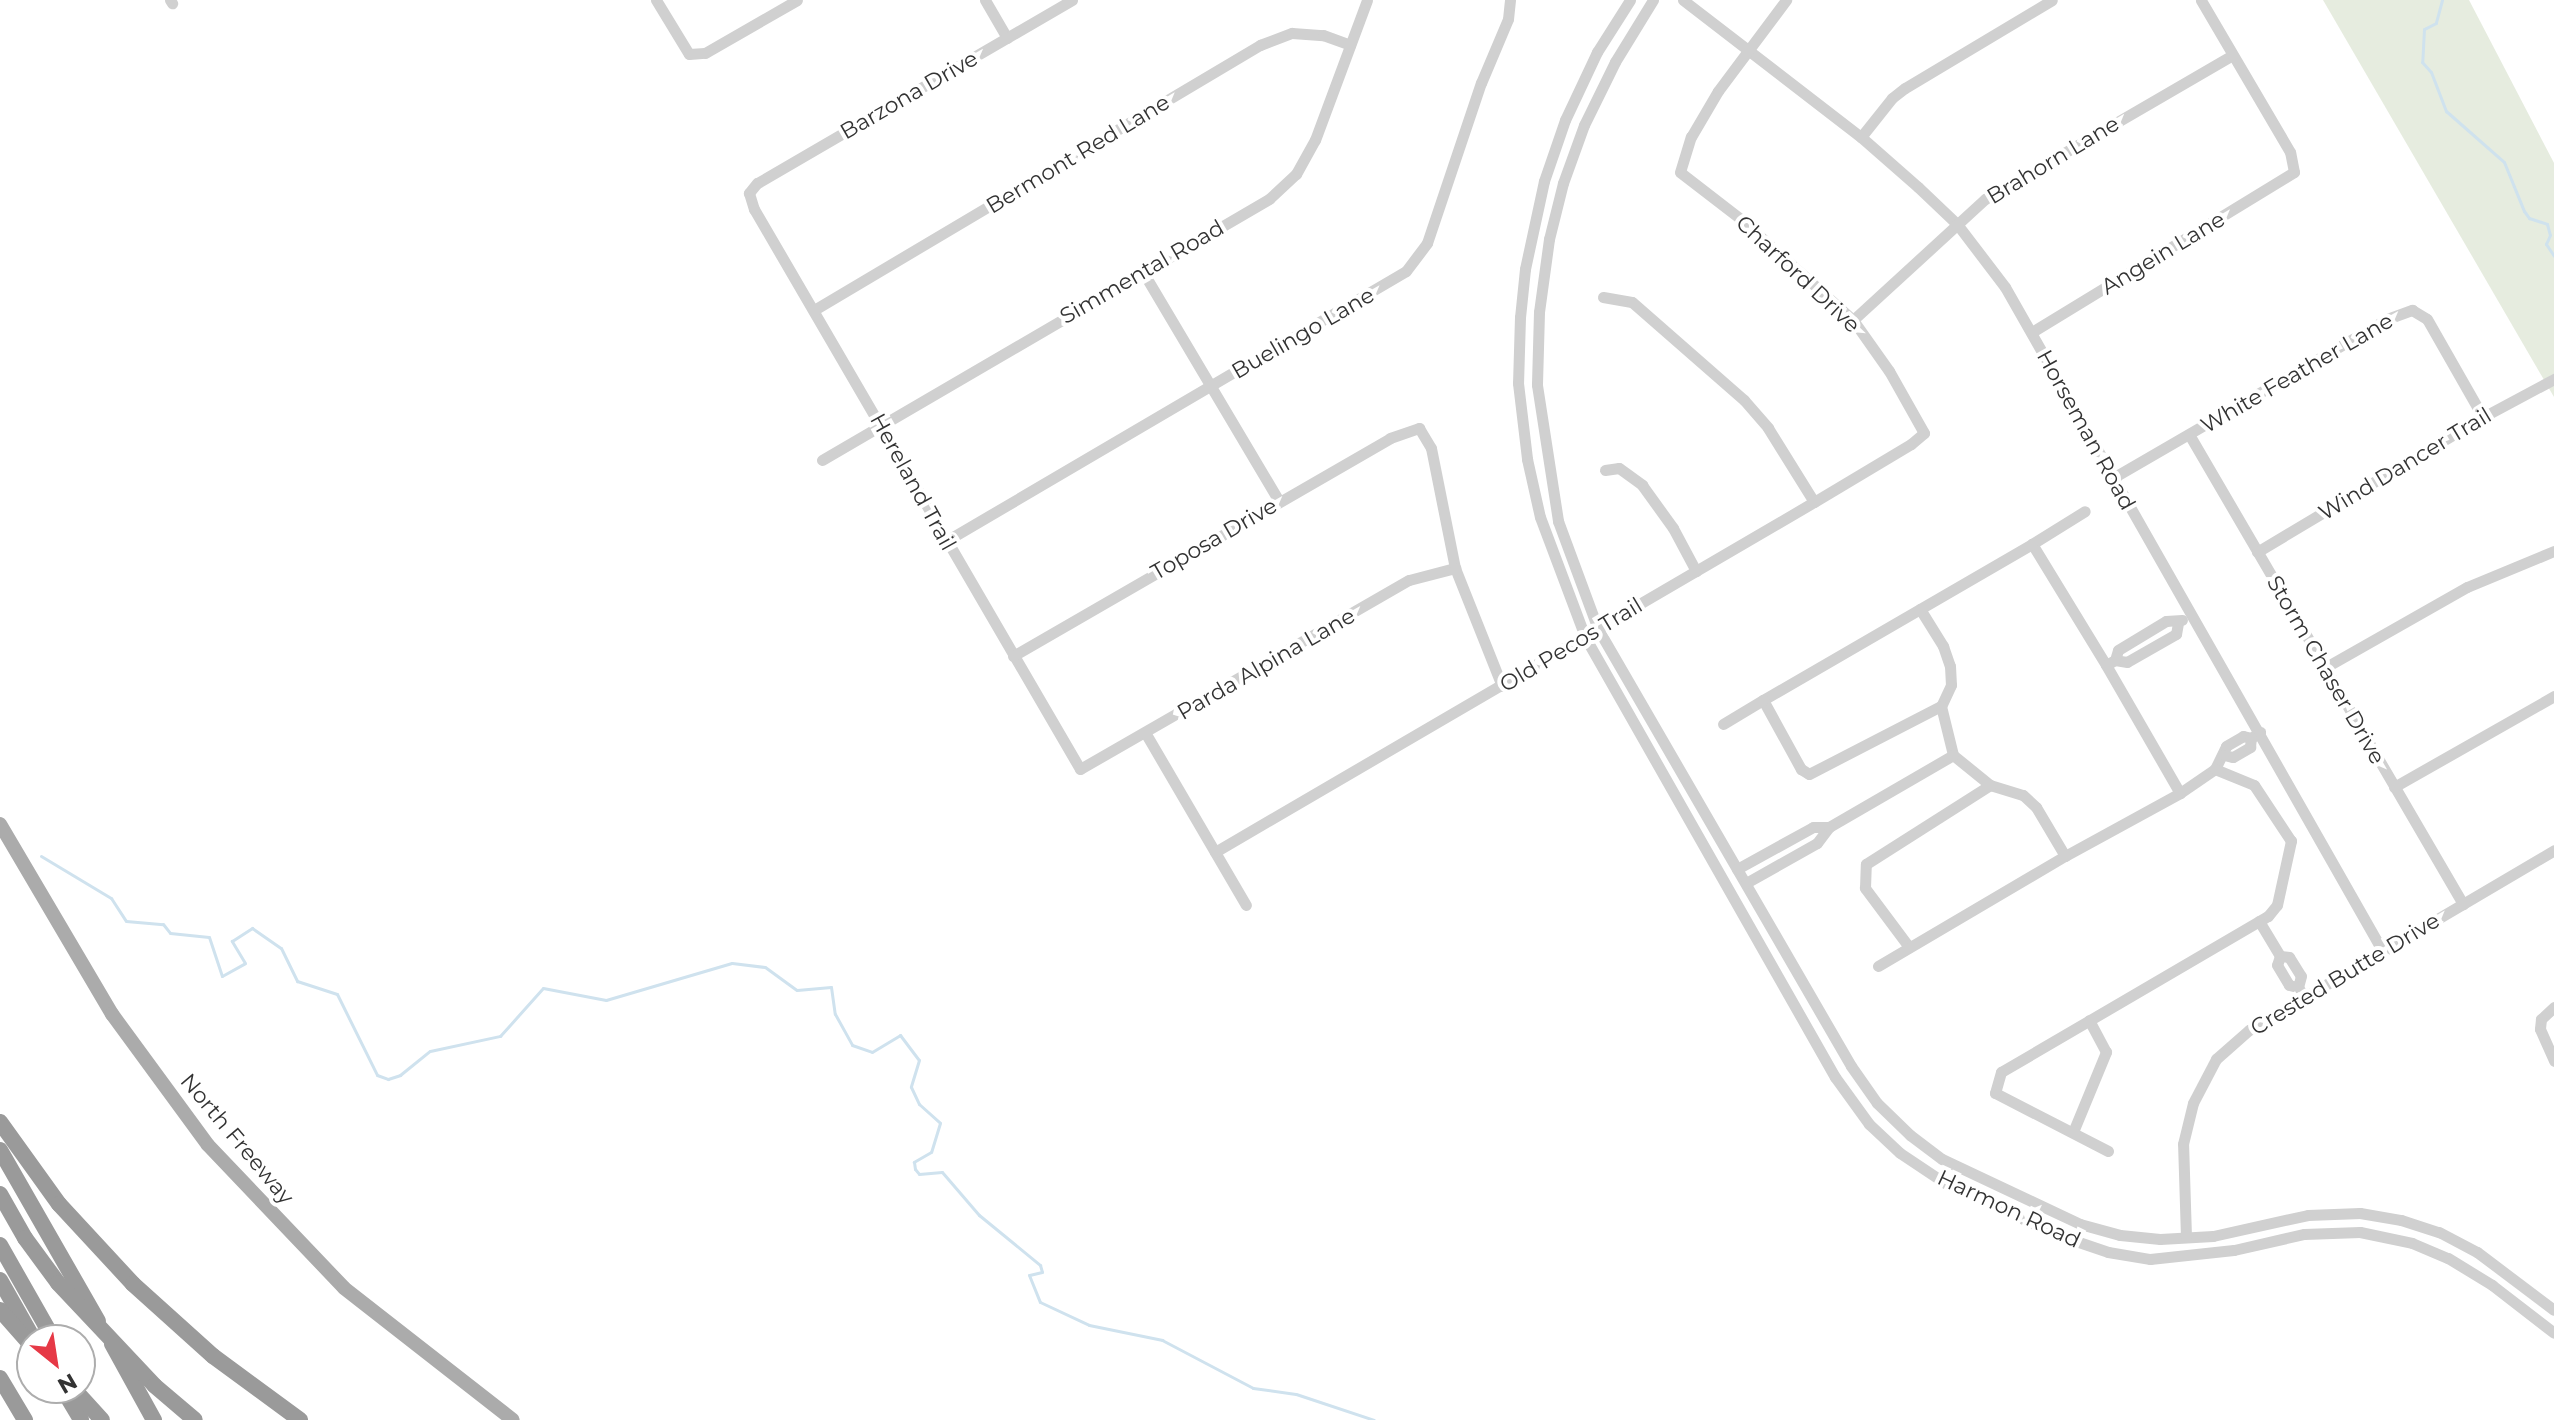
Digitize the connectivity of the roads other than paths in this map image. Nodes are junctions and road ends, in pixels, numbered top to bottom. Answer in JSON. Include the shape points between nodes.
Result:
{"nodes":[{"id":1,"x":656,"y":0,"type":"edge"},
{"id":2,"x":797,"y":0,"type":"edge"},
{"id":3,"x":985,"y":0,"type":"edge"},
{"id":4,"x":1072,"y":0,"type":"edge"},
{"id":5,"x":1367,"y":0,"type":"edge"},
{"id":6,"x":1510,"y":0,"type":"edge"},
{"id":7,"x":1630,"y":0,"type":"edge"},
{"id":8,"x":1653,"y":0,"type":"edge"},
{"id":9,"x":1683,"y":0,"type":"edge"},
{"id":10,"x":1786,"y":0,"type":"edge"},
{"id":11,"x":2052,"y":0,"type":"edge"},
{"id":12,"x":2201,"y":0,"type":"edge"},
{"id":13,"x":1007,"y":38,"type":"junction"},
{"id":14,"x":1350,"y":45,"type":"junction"},
{"id":15,"x":1747,"y":49,"type":"junction"},
{"id":16,"x":2232,"y":55,"type":"junction"},
{"id":17,"x":1861,"y":137,"type":"junction"},
{"id":18,"x":749,"y":193,"type":"joint"},
{"id":19,"x":1957,"y":224,"type":"junction"},
{"id":20,"x":1143,"y":272,"type":"junction"},
{"id":21,"x":1603,"y":297,"type":"dead end"},
{"id":22,"x":814,"y":310,"type":"junction"},
{"id":23,"x":1853,"y":320,"type":"junction"},
{"id":24,"x":2032,"y":332,"type":"junction"},
{"id":25,"x":2554,"y":379,"type":"edge"},
{"id":26,"x":1210,"y":387,"type":"junction"},
{"id":27,"x":2483,"y":417,"type":"junction"},
{"id":28,"x":881,"y":423,"type":"junction"},
{"id":29,"x":1924,"y":433,"type":"joint"},
{"id":30,"x":2190,"y":436,"type":"junction"},
{"id":31,"x":822,"y":460,"type":"dead end"},
{"id":32,"x":1605,"y":470,"type":"dead end"},
{"id":33,"x":2111,"y":479,"type":"junction"},
{"id":34,"x":1279,"y":501,"type":"junction"},
{"id":35,"x":1814,"y":502,"type":"junction"},
{"id":36,"x":2085,"y":511,"type":"dead end"},
{"id":37,"x":946,"y":541,"type":"junction"},
{"id":38,"x":2032,"y":544,"type":"junction"},
{"id":39,"x":2554,"y":551,"type":"edge"},
{"id":40,"x":2257,"y":552,"type":"junction"},
{"id":41,"x":1455,"y":568,"type":"junction"},
{"id":42,"x":1696,"y":571,"type":"junction"},
{"id":43,"x":1920,"y":609,"type":"junction"},
{"id":44,"x":2192,"y":615,"type":"junction"},
{"id":45,"x":1598,"y":629,"type":"junction"},
{"id":46,"x":1585,"y":637,"type":"junction"},
{"id":47,"x":1013,"y":656,"type":"junction"},
{"id":48,"x":2110,"y":663,"type":"junction"},
{"id":49,"x":2326,"y":667,"type":"junction"},
{"id":50,"x":1502,"y":686,"type":"junction"},
{"id":51,"x":2554,"y":696,"type":"edge"},
{"id":52,"x":1763,"y":700,"type":"junction"},
{"id":53,"x":1941,"y":706,"type":"junction"},
{"id":54,"x":1723,"y":724,"type":"dead end"},
{"id":55,"x":1146,"y":734,"type":"junction"},
{"id":56,"x":2255,"y":735,"type":"junction"},
{"id":57,"x":1953,"y":755,"type":"junction"},
{"id":58,"x":1080,"y":769,"type":"joint"},
{"id":59,"x":2215,"y":769,"type":"junction"},
{"id":60,"x":1990,"y":785,"type":"junction"},
{"id":61,"x":2394,"y":787,"type":"junction"},
{"id":62,"x":2180,"y":793,"type":"junction"},
{"id":63,"x":0,"y":824,"type":"edge"},
{"id":64,"x":1829,"y":827,"type":"junction"},
{"id":65,"x":2554,"y":850,"type":"edge"},
{"id":66,"x":1215,"y":852,"type":"junction"},
{"id":67,"x":2065,"y":856,"type":"junction"},
{"id":68,"x":1737,"y":869,"type":"junction"},
{"id":69,"x":1746,"y":883,"type":"junction"},
{"id":70,"x":2463,"y":904,"type":"junction"},
{"id":71,"x":1246,"y":905,"type":"dead end"},
{"id":72,"x":2259,"y":921,"type":"junction"},
{"id":73,"x":1909,"y":947,"type":"junction"},
{"id":74,"x":2382,"y":950,"type":"junction"},
{"id":75,"x":1878,"y":966,"type":"dead end"},
{"id":76,"x":2301,"y":992,"type":"junction"},
{"id":77,"x":2554,"y":1007,"type":"edge"},
{"id":78,"x":2089,"y":1020,"type":"junction"},
{"id":79,"x":2554,"y":1061,"type":"edge"},
{"id":80,"x":0,"y":1122,"type":"edge"},
{"id":81,"x":2073,"y":1132,"type":"junction"},
{"id":82,"x":0,"y":1150,"type":"edge"},
{"id":83,"x":2108,"y":1151,"type":"dead end"},
{"id":84,"x":0,"y":1194,"type":"edge"},
{"id":85,"x":2186,"y":1237,"type":"junction"},
{"id":86,"x":0,"y":1245,"type":"edge"},
{"id":87,"x":0,"y":1280,"type":"edge"},
{"id":88,"x":0,"y":1310,"type":"edge"},
{"id":89,"x":2554,"y":1310,"type":"edge"},
{"id":90,"x":25,"y":1324,"type":"edge"},
{"id":91,"x":45,"y":1324,"type":"edge"},
{"id":92,"x":16,"y":1328,"type":"edge"},
{"id":93,"x":2554,"y":1333,"type":"edge"},
{"id":94,"x":0,"y":1378,"type":"edge"},
{"id":95,"x":87,"y":1404,"type":"edge"},
{"id":96,"x":25,"y":1420,"type":"edge"},
{"id":97,"x":101,"y":1420,"type":"edge"},
{"id":98,"x":154,"y":1420,"type":"edge"},
{"id":99,"x":195,"y":1420,"type":"edge"},
{"id":100,"x":300,"y":1420,"type":"edge"},
{"id":101,"x":513,"y":1420,"type":"edge"}],
"edges":[{"from":1,"to":2,"type":"street","via":[[689,54],[705,53]]},
{"from":3,"to":13,"type":"street"},
{"from":4,"to":13,"type":"street","name":"Barzona Drive"},
{"from":5,"to":14,"type":"street","name":"Simmental Road"},
{"from":6,"to":26,"type":"street","name":"Buelingo Lane","via":[[1508,19],[1427,243],[1406,271]]},
{"from":7,"to":46,"type":"street","name":"Harmon Road","via":[[1597,52],[1565,120],[1544,181],[1520,317],[1518,383],[1527,459],[1540,517]]},
{"from":8,"to":45,"type":"street","name":"Harmon Road","via":[[1584,125],[1549,239],[1539,312],[1537,385],[1558,521]]},
{"from":9,"to":15,"type":"street","name":"Horseman Road"},
{"from":10,"to":15,"type":"street"},
{"from":11,"to":17,"type":"street","via":[[1905,88]]},
{"from":12,"to":16,"type":"street"},
{"from":13,"to":18,"type":"street","name":"Barzona Drive","via":[[757,183]]},
{"from":14,"to":20,"type":"street","name":"Simmental Road","via":[[1315,140],[1296,174],[1269,199]]},
{"from":14,"to":22,"type":"street","name":"Bermont Red Lane","via":[[1323,35],[1292,33],[1260,45]]},
{"from":15,"to":17,"type":"street","name":"Horseman Road"},
{"from":15,"to":23,"type":"street","name":"Charford Drive","via":[[1691,137],[1680,172]]},
{"from":16,"to":19,"type":"street","name":"Brahorn Lane","via":[[1985,199]]},
{"from":16,"to":24,"type":"street","name":"Angein Lane","via":[[2290,152],[2294,172]]},
{"from":17,"to":19,"type":"street","name":"Horseman Road"},
{"from":18,"to":22,"type":"street","name":"Hereland Trail"},
{"from":19,"to":23,"type":"street","name":"Brahorn Lane"},
{"from":19,"to":24,"type":"street","name":"Horseman Road"},
{"from":20,"to":26,"type":"street"},
{"from":20,"to":28,"type":"street","name":"Simmental Road"},
{"from":21,"to":35,"type":"street","via":[[1632,302],[1744,400]]},
{"from":22,"to":28,"type":"street","name":"Hereland Trail"},
{"from":23,"to":29,"type":"street","name":"Charford Drive"},
{"from":24,"to":33,"type":"street","name":"Horseman Road"},
{"from":25,"to":27,"type":"street","name":"Wind Dancer Trail"},
{"from":26,"to":34,"type":"street"},
{"from":26,"to":37,"type":"street","name":"Buelingo Lane"},
{"from":27,"to":30,"type":"street","name":"White Feather Lane","via":[[2427,319],[2412,310],[2387,319]]},
{"from":27,"to":40,"type":"street","name":"Wind Dancer Trail"},
{"from":28,"to":31,"type":"street","name":"Simmental Road"},
{"from":28,"to":37,"type":"street","name":"Hereland Trail"},
{"from":29,"to":35,"type":"street","name":"Old Pecos Trail"},
{"from":30,"to":33,"type":"street","name":"White Feather Lane"},
{"from":30,"to":40,"type":"street","name":"Storm Chaser Drive"},
{"from":32,"to":42,"type":"street","via":[[1619,468],[1642,485]]},
{"from":33,"to":44,"type":"street","name":"Horseman Road"},
{"from":34,"to":41,"type":"street","name":"Toposa Drive","via":[[1390,438],[1419,428],[1431,448]]},
{"from":34,"to":47,"type":"street","name":"Toposa Drive"},
{"from":35,"to":42,"type":"street","name":"Old Pecos Trail"},
{"from":36,"to":38,"type":"street"},
{"from":37,"to":47,"type":"street","name":"Hereland Trail"},
{"from":38,"to":43,"type":"street"},
{"from":38,"to":48,"type":"street"},
{"from":39,"to":49,"type":"street","via":[[2467,587]]},
{"from":40,"to":49,"type":"street","name":"Storm Chaser Drive"},
{"from":41,"to":50,"type":"street"},
{"from":41,"to":55,"type":"street","name":"Parda Alpina Lane","via":[[1409,580]]},
{"from":42,"to":45,"type":"street","name":"Old Pecos Trail"},
{"from":43,"to":52,"type":"street"},
{"from":43,"to":53,"type":"street","via":[[1950,666],[1951,685]]},
{"from":44,"to":48,"type":"street","via":[[2178,623],[2176,634],[2127,662]]},
{"from":44,"to":56,"type":"street","name":"Horseman Road"},
{"from":45,"to":46,"type":"street","name":"Old Pecos Trail"},
{"from":45,"to":68,"type":"street","name":"Harmon Road"},
{"from":46,"to":50,"type":"street","name":"Old Pecos Trail"},
{"from":46,"to":93,"type":"street","name":"Harmon Road","via":[[1835,1077],[1869,1124],[1900,1153],[1945,1183],[2108,1252],[2185,1258],[2304,1234],[2360,1232],[2412,1243],[2492,1285]]},
{"from":47,"to":58,"type":"street","name":"Hereland Trail"},
{"from":48,"to":62,"type":"street"},
{"from":49,"to":61,"type":"street","name":"Storm Chaser Drive"},
{"from":50,"to":66,"type":"street","name":"Old Pecos Trail"},
{"from":51,"to":61,"type":"street"},
{"from":52,"to":53,"type":"street","via":[[1801,769],[1809,774]]},
{"from":52,"to":54,"type":"street"},
{"from":53,"to":57,"type":"street"},
{"from":55,"to":58,"type":"street","name":"Parda Alpina Lane"},
{"from":55,"to":66,"type":"street"},
{"from":56,"to":59,"type":"street","via":[[2226,746]]},
{"from":56,"to":74,"type":"street","name":"Horseman Road"},
{"from":57,"to":60,"type":"street"},
{"from":57,"to":64,"type":"street"},
{"from":59,"to":62,"type":"street"},
{"from":59,"to":72,"type":"street","via":[[2254,785],[2291,841],[2277,905]]},
{"from":60,"to":67,"type":"street","via":[[2023,795],[2036,807]]},
{"from":60,"to":73,"type":"street","via":[[1866,864],[1865,888]]},
{"from":61,"to":70,"type":"street","name":"Storm Chaser Drive"},
{"from":62,"to":67,"type":"street"},
{"from":63,"to":101,"type":"main road","name":"North Freeway","via":[[112,1014],[208,1145],[344,1288]]},
{"from":64,"to":68,"type":"street","via":[[1813,827]]},
{"from":64,"to":69,"type":"street","via":[[1817,843]]},
{"from":65,"to":70,"type":"street","name":"Crested Butte Drive"},
{"from":66,"to":71,"type":"street"},
{"from":67,"to":73,"type":"street"},
{"from":68,"to":69,"type":"street","name":"Harmon Road"},
{"from":69,"to":85,"type":"street","name":"Harmon Road","via":[[1851,1066],[1877,1103],[1910,1135],[1942,1159],[2080,1224],[2120,1235]]},
{"from":70,"to":74,"type":"street","name":"Crested Butte Drive"},
{"from":72,"to":76,"type":"street","via":[[2280,956],[2277,965],[2289,985]]},
{"from":72,"to":78,"type":"street"},
{"from":73,"to":75,"type":"street"},
{"from":74,"to":76,"type":"street","name":"Crested Butte Drive"},
{"from":76,"to":85,"type":"street","name":"Crested Butte Drive","via":[[2216,1059],[2193,1103],[2183,1144]]},
{"from":77,"to":79,"type":"street","via":[[2541,1019],[2540,1029]]},
{"from":78,"to":81,"type":"street","via":[[2106,1052]]},
{"from":78,"to":81,"type":"street","via":[[2001,1072],[1995,1093]]},
{"from":80,"to":100,"type":"highway","via":[[59,1204],[133,1284],[213,1356]]},
{"from":81,"to":83,"type":"street"},
{"from":82,"to":98,"type":"highway"},
{"from":84,"to":99,"type":"highway","bridge":true,"via":[[58,1283],[155,1386]]},
{"from":85,"to":89,"type":"street","name":"Harmon Road","via":[[2308,1215],[2360,1213],[2401,1220],[2477,1252]]},
{"from":86,"to":91,"type":"highway"},
{"from":87,"to":90,"type":"highway"},
{"from":88,"to":92,"type":"highway"},
{"from":94,"to":96,"type":"highway"},
{"from":95,"to":97,"type":"highway","bridge":true}]}
